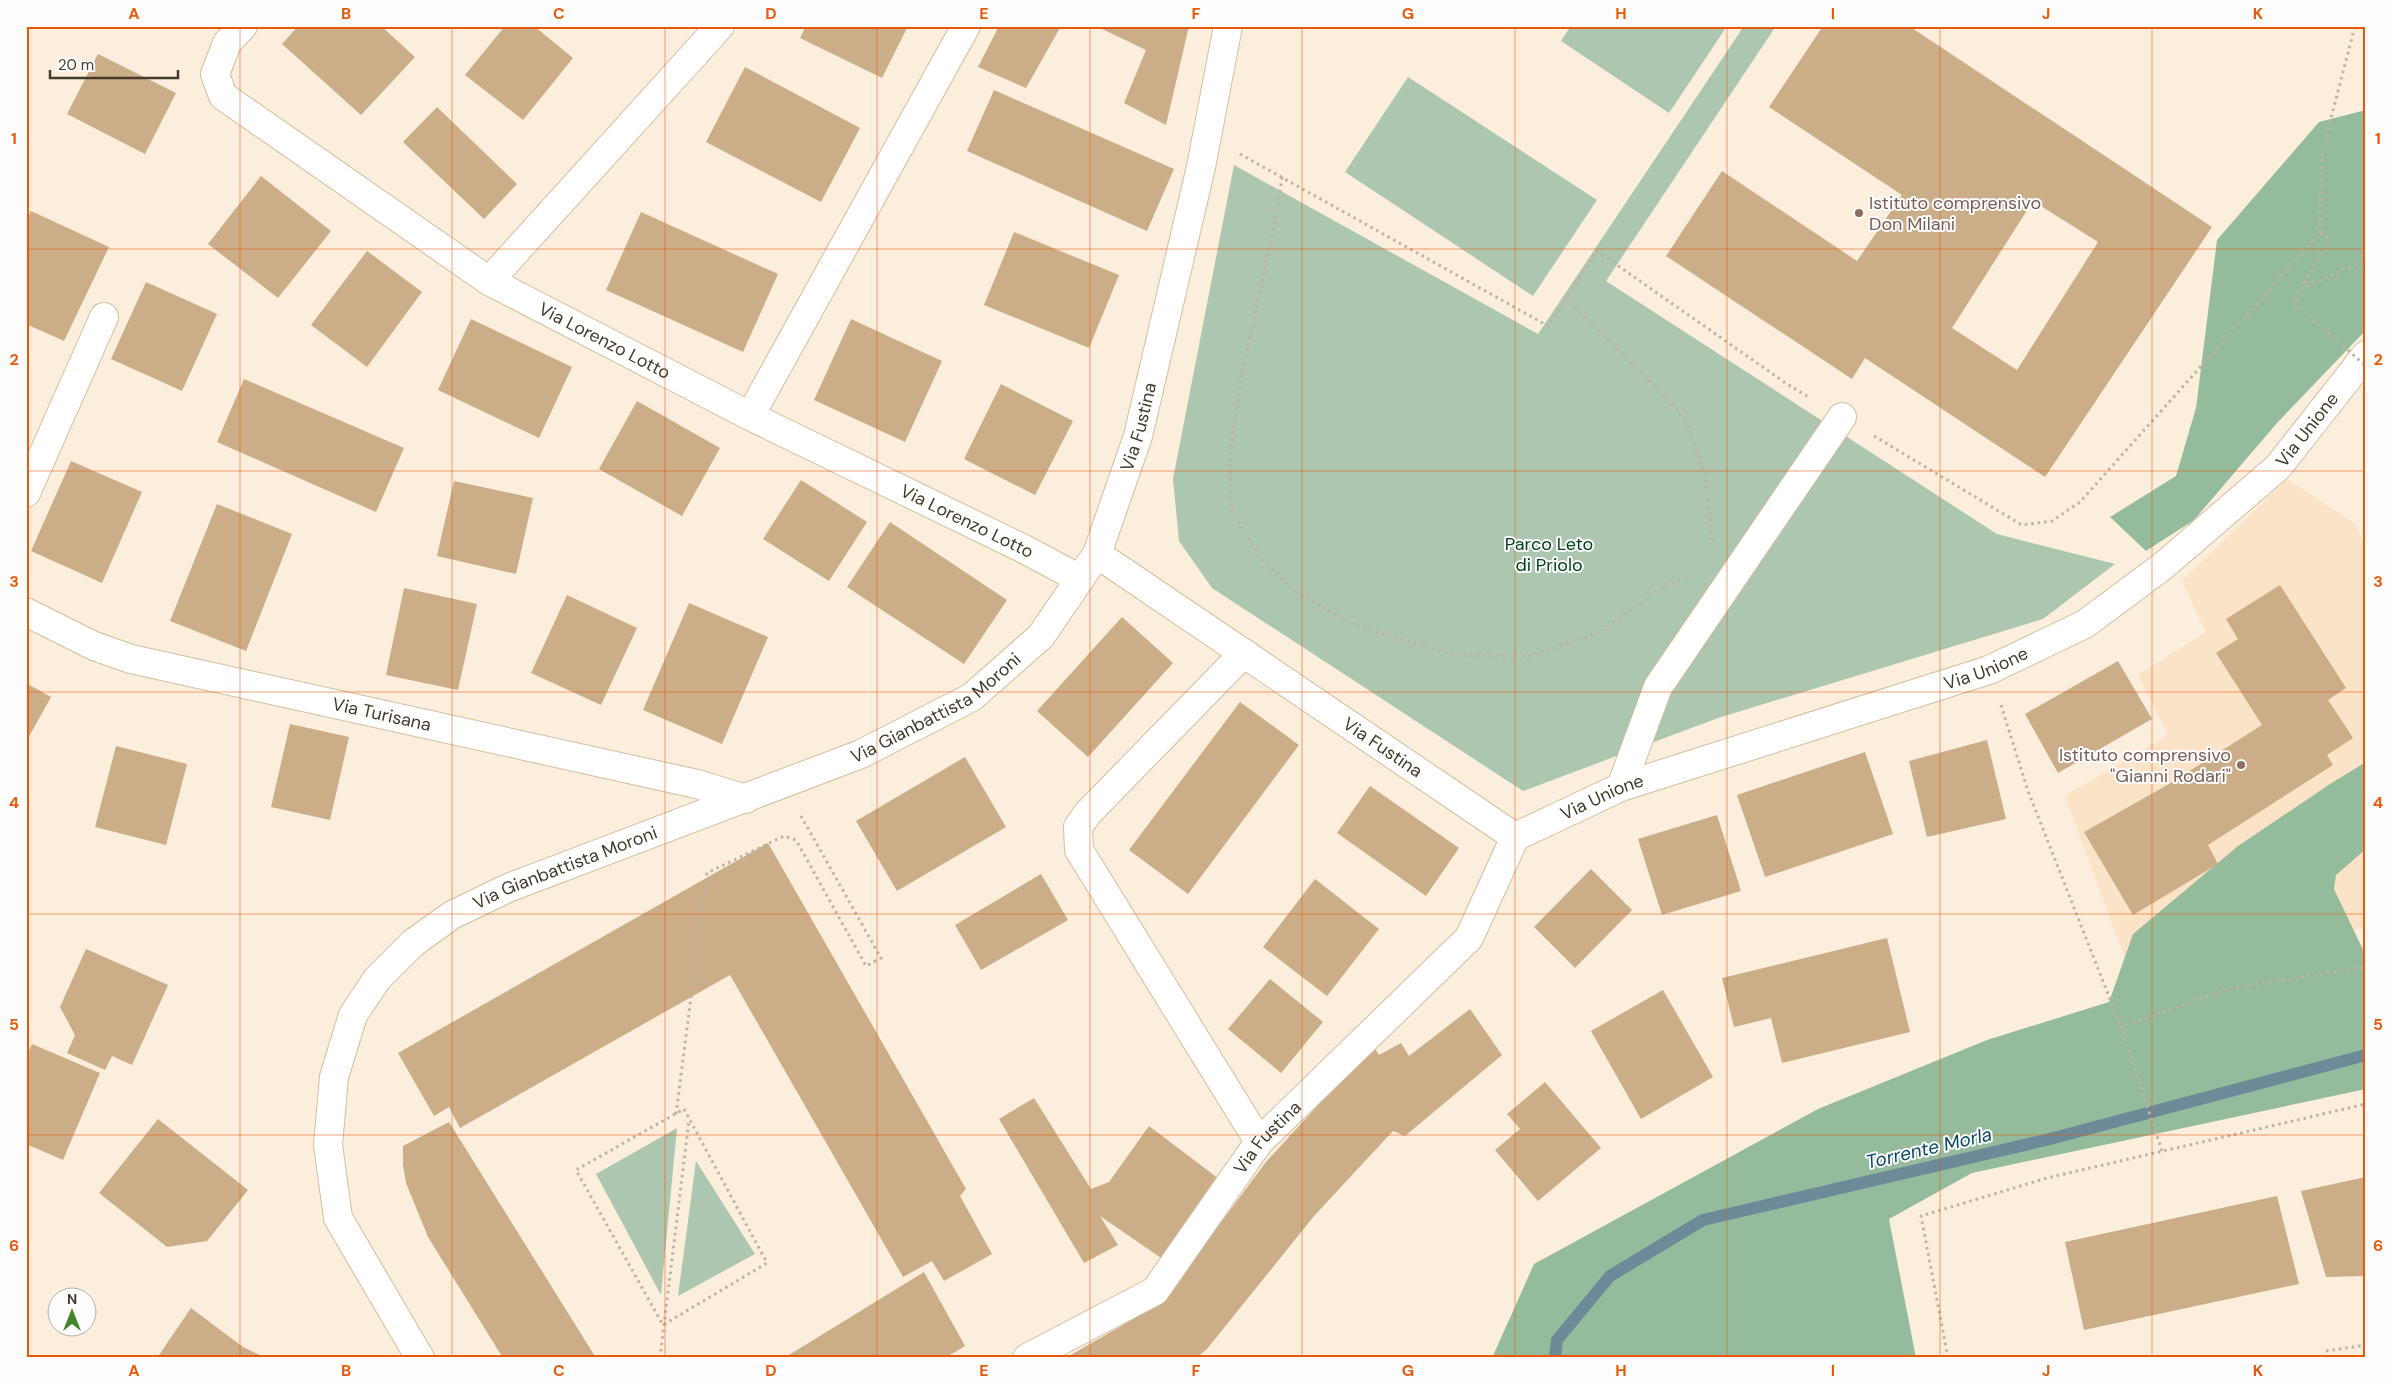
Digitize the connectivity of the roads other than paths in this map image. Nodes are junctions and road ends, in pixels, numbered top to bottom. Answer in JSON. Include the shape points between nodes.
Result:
{"nodes":[{"id":1,"x":243,"y":26,"type":"edge"},
{"id":2,"x":720,"y":26,"type":"edge"},
{"id":3,"x":966,"y":26,"type":"edge"},
{"id":4,"x":1228,"y":26,"type":"edge"},
{"id":5,"x":489,"y":281,"type":"junction"},
{"id":6,"x":104,"y":317,"type":"dead end"},
{"id":7,"x":2366,"y":355,"type":"edge"},
{"id":8,"x":750,"y":416,"type":"junction"},
{"id":9,"x":1842,"y":417,"type":"road end"},
{"id":10,"x":26,"y":492,"type":"edge"},
{"id":11,"x":1096,"y":554,"type":"junction"},
{"id":12,"x":1080,"y":579,"type":"junction"},
{"id":13,"x":26,"y":612,"type":"edge"},
{"id":14,"x":1244,"y":653,"type":"junction"},
{"id":15,"x":1621,"y":787,"type":"junction"},
{"id":16,"x":746,"y":799,"type":"junction"},
{"id":17,"x":1516,"y":838,"type":"junction"},
{"id":18,"x":1259,"y":1142,"type":"junction"},
{"id":19,"x":420,"y":1358,"type":"edge"},
{"id":20,"x":1026,"y":1358,"type":"edge"}],
"edges":[{"from":1,"to":5,"type":"street","name":"Via Lorenzo Lotto","via":[[227,43],[215,74],[224,96]]},
{"from":2,"to":5,"type":"street"},
{"from":3,"to":8,"type":"street"},
{"from":4,"to":11,"type":"street","name":"Via Fustina","via":[[1207,139],[1138,436]]},
{"from":5,"to":8,"type":"street","name":"Via Lorenzo Lotto"},
{"from":6,"to":10,"type":"street"},
{"from":7,"to":15,"type":"street","name":"Via Unione","via":[[2278,467],[2163,566],[2085,624],[1990,670]]},
{"from":8,"to":12,"type":"street","name":"Via Lorenzo Lotto"},
{"from":9,"to":15,"type":"street","via":[[1658,687]]},
{"from":11,"to":12,"type":"street","name":"Via Gianbattista Moroni"},
{"from":11,"to":14,"type":"street","name":"Via Fustina"},
{"from":12,"to":16,"type":"street","name":"Via Gianbattista Moroni","via":[[1040,636],[972,697],[861,754]]},
{"from":13,"to":16,"type":"street","name":"Via Turisana","via":[[94,646],[131,659],[697,784]]},
{"from":14,"to":17,"type":"street","name":"Via Fustina"},
{"from":14,"to":18,"type":"street","via":[[1078,827],[1079,850]]},
{"from":15,"to":17,"type":"street","name":"Via Unione"},
{"from":16,"to":19,"type":"street","name":"Via Gianbattista Moroni","via":[[508,888],[452,915],[413,943],[377,979],[353,1015],[334,1077],[328,1146],[338,1218]]},
{"from":17,"to":18,"type":"street","name":"Via Fustina","via":[[1469,938]]},
{"from":18,"to":20,"type":"street","name":"Via Fustina","via":[[1155,1291]]}]}
